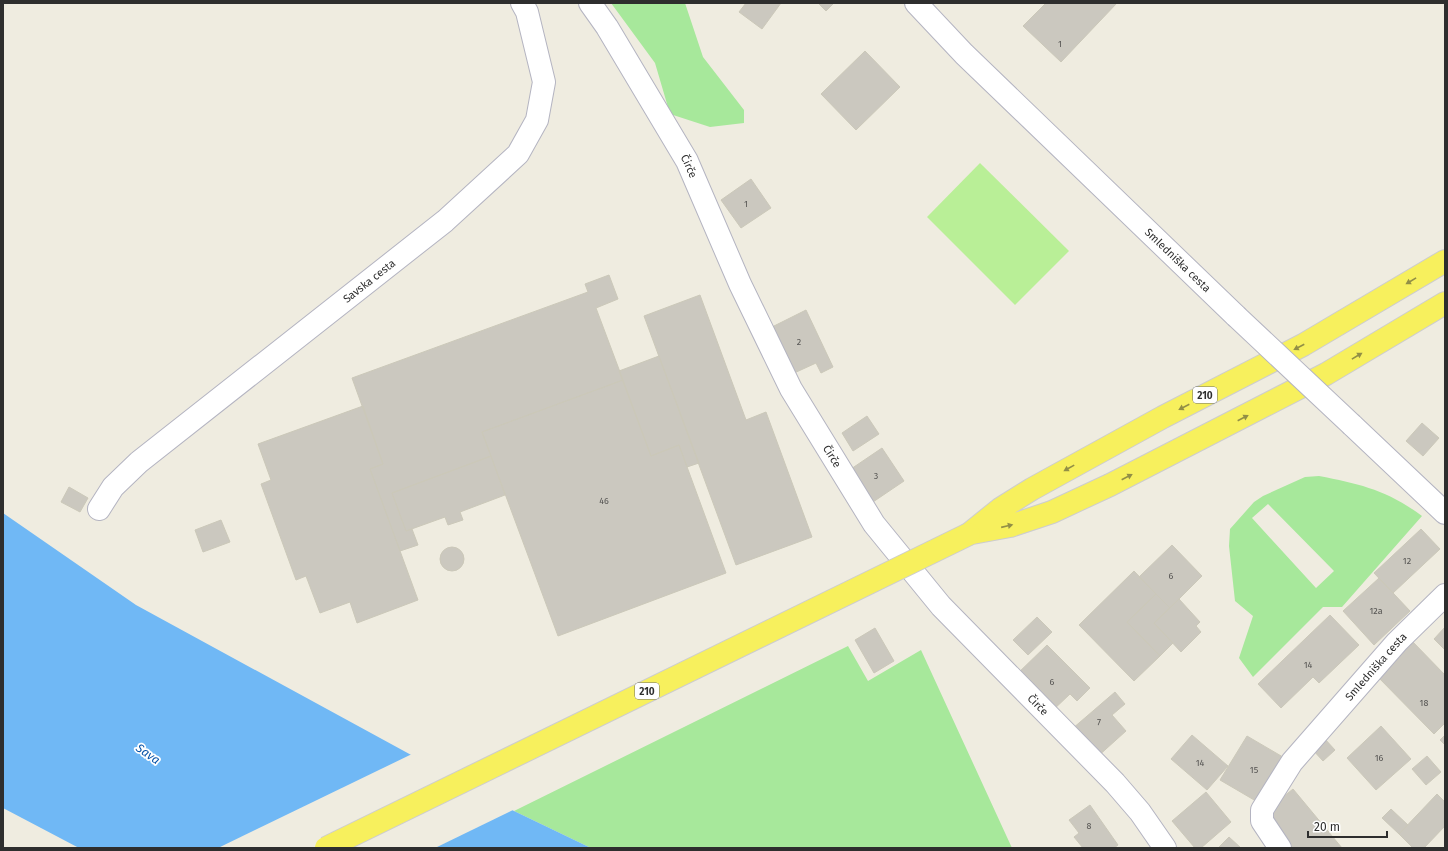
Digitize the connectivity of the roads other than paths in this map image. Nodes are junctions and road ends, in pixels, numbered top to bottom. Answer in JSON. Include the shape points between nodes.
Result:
{"nodes":[{"id":1,"x":522,"y":3,"type":"edge"},
{"id":2,"x":590,"y":3,"type":"edge"},
{"id":3,"x":916,"y":3,"type":"edge"},
{"id":4,"x":1445,"y":261,"type":"edge"},
{"id":5,"x":1445,"y":303,"type":"edge"},
{"id":6,"x":99,"y":509,"type":"dead end"},
{"id":7,"x":1445,"y":513,"type":"edge"},
{"id":8,"x":969,"y":534,"type":"junction"},
{"id":9,"x":1445,"y":595,"type":"edge"},
{"id":10,"x":326,"y":848,"type":"edge"},
{"id":11,"x":1165,"y":848,"type":"edge"},
{"id":12,"x":1280,"y":848,"type":"edge"}],
"edges":[{"from":1,"to":6,"type":"street","name":"Savska cesta","via":[[527,12],[544,82],[537,120],[518,154],[445,221],[139,462],[113,487]]},
{"from":2,"to":11,"type":"street","name":"Čirče","via":[[687,161],[740,284],[791,389],[874,524],[941,606],[1115,783],[1140,812]]},
{"from":3,"to":7,"type":"street","name":"Smledniška cesta","bridge":true,"via":[[964,54]]},
{"from":4,"to":8,"type":"main road","number":"210","one_way":true,"via":[[1303,345],[1032,489],[1000,509]]},
{"from":8,"to":5,"type":"main road","number":"210","one_way":true,"via":[[1010,526],[1052,512],[1110,486],[1326,374]]},
{"from":8,"to":10,"type":"main road","number":"210","bridge":true},
{"from":9,"to":12,"type":"street","name":"Smledniška cesta","via":[[1397,642],[1292,762],[1262,810],[1262,821]]}]}
